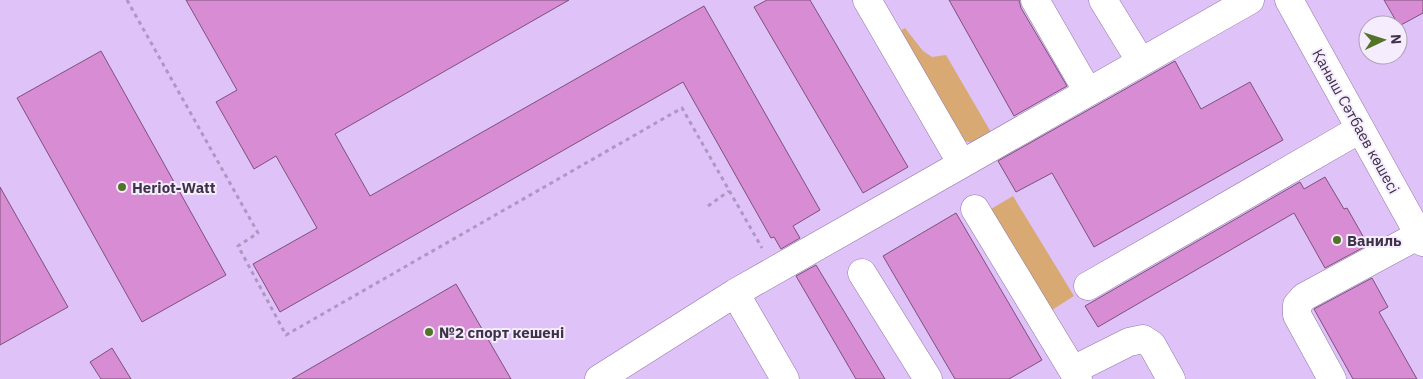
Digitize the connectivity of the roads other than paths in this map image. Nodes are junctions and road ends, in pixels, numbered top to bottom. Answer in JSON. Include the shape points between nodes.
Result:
{"nodes":[{"id":1,"x":867,"y":0,"type":"edge"},
{"id":2,"x":1035,"y":0,"type":"edge"},
{"id":3,"x":1103,"y":0,"type":"edge"},
{"id":4,"x":1250,"y":0,"type":"edge"},
{"id":5,"x":1300,"y":4,"type":"edge"},
{"id":6,"x":1141,"y":62,"type":"junction"},
{"id":7,"x":1088,"y":92,"type":"junction"},
{"id":8,"x":1360,"y":129,"type":"junction"},
{"id":9,"x":962,"y":164,"type":"junction"},
{"id":10,"x":975,"y":209,"type":"dead end"},
{"id":11,"x":1421,"y":239,"type":"edge"},
{"id":12,"x":862,"y":272,"type":"dead end"},
{"id":13,"x":1088,"y":286,"type":"dead end"},
{"id":14,"x":735,"y":293,"type":"junction"},
{"id":15,"x":1075,"y":375,"type":"edge"},
{"id":16,"x":600,"y":379,"type":"edge"},
{"id":17,"x":784,"y":379,"type":"edge"},
{"id":18,"x":928,"y":379,"type":"edge"},
{"id":19,"x":1170,"y":379,"type":"edge"},
{"id":20,"x":1332,"y":379,"type":"edge"}],
"edges":[{"from":1,"to":9,"type":"street"},
{"from":2,"to":7,"type":"street"},
{"from":3,"to":6,"type":"street"},
{"from":4,"to":6,"type":"street"},
{"from":5,"to":8,"type":"street","name":"Қаныш Сәтбаев көшесі"},
{"from":6,"to":7,"type":"street"},
{"from":7,"to":9,"type":"street"},
{"from":8,"to":11,"type":"street","name":"Қаныш Сәтбаев көшесі"},
{"from":8,"to":13,"type":"street"},
{"from":9,"to":14,"type":"street"},
{"from":10,"to":15,"type":"street"},
{"from":11,"to":20,"type":"street","via":[[1304,297],[1298,305],[1297,315]]},
{"from":12,"to":18,"type":"street"},
{"from":14,"to":16,"type":"street"},
{"from":14,"to":17,"type":"street"},
{"from":15,"to":19,"type":"street","via":[[1129,342],[1144,340],[1152,345]]}]}
